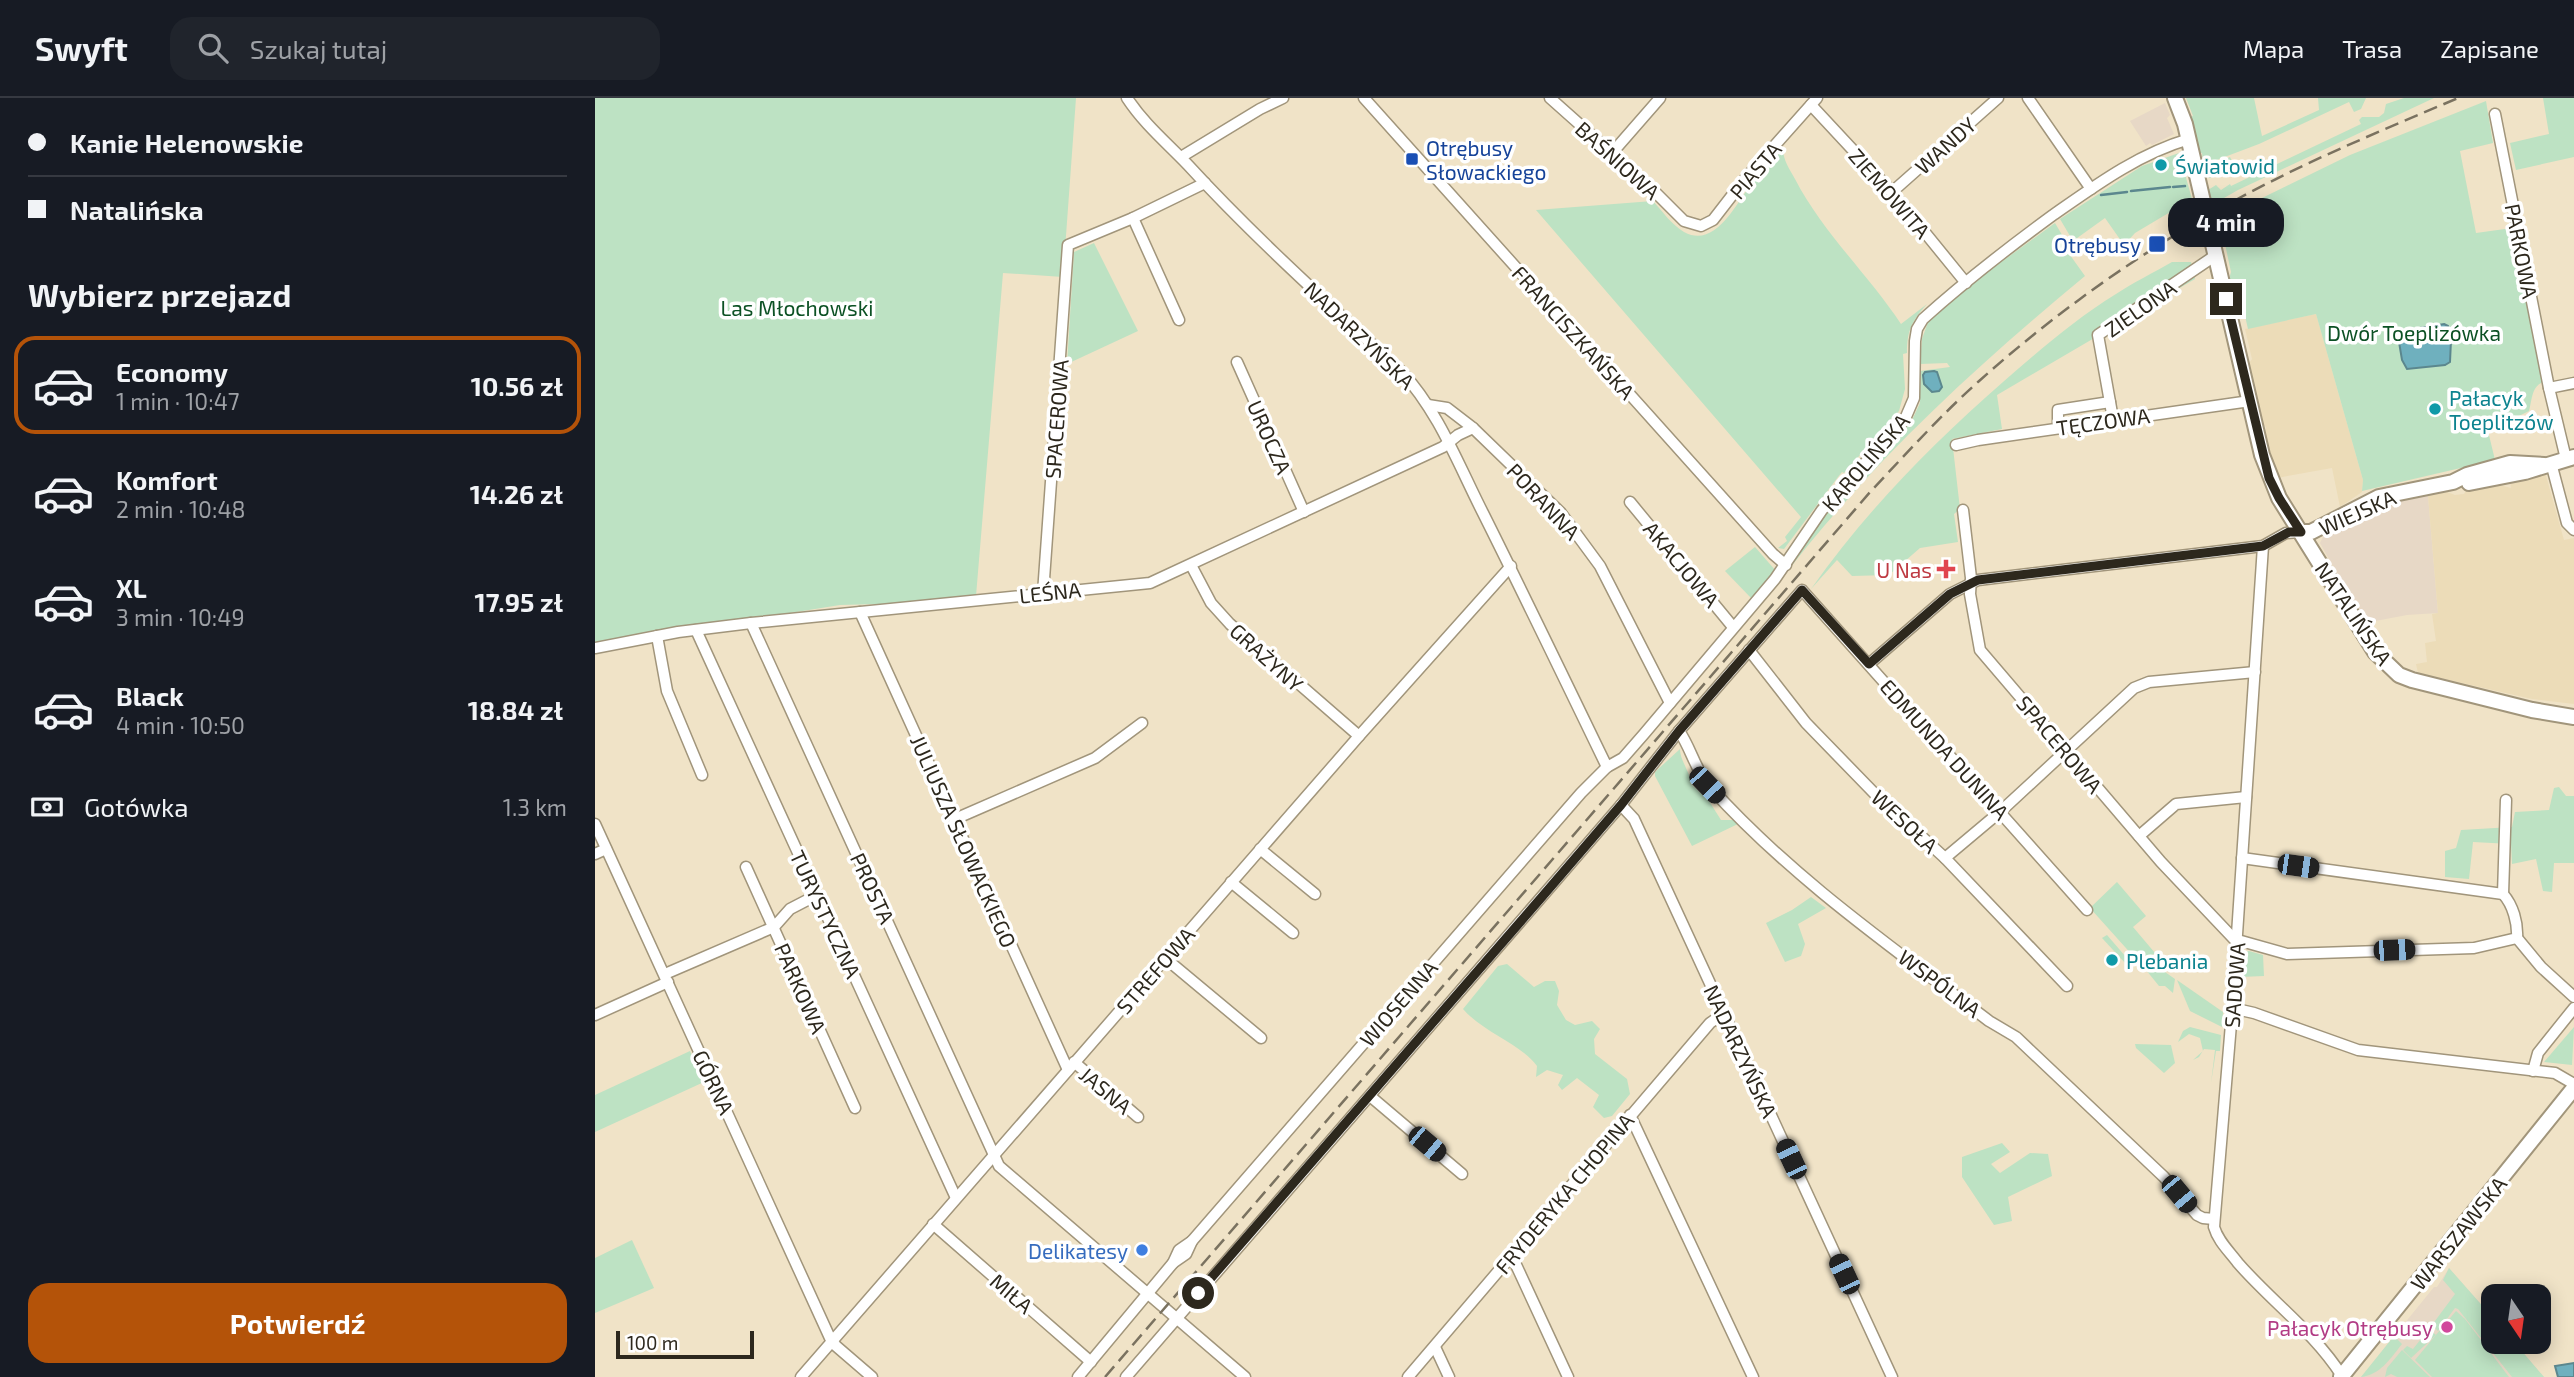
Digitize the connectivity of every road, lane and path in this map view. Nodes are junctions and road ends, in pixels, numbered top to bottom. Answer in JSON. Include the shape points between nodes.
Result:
{"nodes":[{"id":1,"x":1127,"y":98,"type":"edge"},
{"id":2,"x":1283,"y":98,"type":"edge"},
{"id":3,"x":1364,"y":98,"type":"edge"},
{"id":4,"x":1550,"y":98,"type":"edge"},
{"id":5,"x":1660,"y":98,"type":"edge"},
{"id":6,"x":1998,"y":98,"type":"edge"},
{"id":7,"x":2028,"y":98,"type":"edge"},
{"id":8,"x":2175,"y":98,"type":"edge"},
{"id":9,"x":1814,"y":102,"type":"edge"},
{"id":10,"x":2495,"y":114,"type":"dead end"},
{"id":11,"x":2189,"y":139,"type":"junction"},
{"id":12,"x":1612,"y":153,"type":"junction"},
{"id":13,"x":1181,"y":157,"type":"junction"},
{"id":14,"x":1205,"y":183,"type":"junction"},
{"id":15,"x":2091,"y":189,"type":"junction"},
{"id":16,"x":1892,"y":192,"type":"junction"},
{"id":17,"x":1133,"y":218,"type":"junction"},
{"id":18,"x":1686,"y":222,"type":"joint"},
{"id":19,"x":2216,"y":255,"type":"junction"},
{"id":20,"x":1966,"y":283,"type":"junction"},
{"id":21,"x":1179,"y":320,"type":"dead end"},
{"id":22,"x":1237,"y":362,"type":"dead end"},
{"id":23,"x":2574,"y":383,"type":"edge"},
{"id":24,"x":2549,"y":388,"type":"junction"},
{"id":25,"x":2250,"y":401,"type":"junction"},
{"id":26,"x":2110,"y":402,"type":"junction"},
{"id":27,"x":1428,"y":405,"type":"junction"},
{"id":28,"x":2113,"y":419,"type":"junction"},
{"id":29,"x":1473,"y":428,"type":"junction"},
{"id":30,"x":2058,"y":428,"type":"junction"},
{"id":31,"x":1450,"y":443,"type":"junction"},
{"id":32,"x":1956,"y":445,"type":"dead end"},
{"id":33,"x":2570,"y":458,"type":"edge"},
{"id":34,"x":2548,"y":464,"type":"junction"},
{"id":35,"x":1630,"y":502,"type":"dead end"},
{"id":36,"x":1963,"y":510,"type":"dead end"},
{"id":37,"x":1304,"y":512,"type":"junction"},
{"id":38,"x":2574,"y":530,"type":"edge"},
{"id":39,"x":2301,"y":532,"type":"junction"},
{"id":40,"x":2263,"y":546,"type":"junction"},
{"id":41,"x":1191,"y":565,"type":"junction"},
{"id":42,"x":1786,"y":565,"type":"junction"},
{"id":43,"x":1511,"y":566,"type":"junction"},
{"id":44,"x":1970,"y":583,"type":"junction"},
{"id":45,"x":1043,"y":593,"type":"junction"},
{"id":46,"x":860,"y":612,"type":"junction"},
{"id":47,"x":751,"y":623,"type":"junction"},
{"id":48,"x":1733,"y":627,"type":"junction"},
{"id":49,"x":696,"y":630,"type":"junction"},
{"id":50,"x":656,"y":636,"type":"junction"},
{"id":51,"x":595,"y":648,"type":"edge"},
{"id":52,"x":1749,"y":650,"type":"junction"},
{"id":53,"x":1869,"y":664,"type":"junction"},
{"id":54,"x":2255,"y":672,"type":"junction"},
{"id":55,"x":1670,"y":703,"type":"junction"},
{"id":56,"x":2574,"y":717,"type":"edge"},
{"id":57,"x":1142,"y":723,"type":"dead end"},
{"id":58,"x":1679,"y":731,"type":"junction"},
{"id":59,"x":1359,"y":736,"type":"junction"},
{"id":60,"x":2066,"y":752,"type":"junction"},
{"id":61,"x":1607,"y":767,"type":"junction"},
{"id":62,"x":702,"y":775,"type":"dead end"},
{"id":63,"x":2246,"y":797,"type":"junction"},
{"id":64,"x":2507,"y":800,"type":"dead end"},
{"id":65,"x":1621,"y":805,"type":"junction"},
{"id":66,"x":2001,"y":811,"type":"junction"},
{"id":67,"x":955,"y":819,"type":"junction"},
{"id":68,"x":595,"y":824,"type":"edge"},
{"id":69,"x":2139,"y":836,"type":"junction"},
{"id":70,"x":606,"y":849,"type":"junction"},
{"id":71,"x":1260,"y":849,"type":"junction"},
{"id":72,"x":595,"y":854,"type":"edge"},
{"id":73,"x":1945,"y":858,"type":"junction"},
{"id":74,"x":2242,"y":858,"type":"junction"},
{"id":75,"x":746,"y":867,"type":"dead end"},
{"id":76,"x":1231,"y":882,"type":"junction"},
{"id":77,"x":1315,"y":894,"type":"dead end"},
{"id":78,"x":2503,"y":894,"type":"junction"},
{"id":79,"x":817,"y":895,"type":"junction"},
{"id":80,"x":2087,"y":910,"type":"dead end"},
{"id":81,"x":773,"y":927,"type":"junction"},
{"id":82,"x":1293,"y":933,"type":"dead end"},
{"id":83,"x":2518,"y":933,"type":"junction"},
{"id":84,"x":2237,"y":941,"type":"junction"},
{"id":85,"x":1165,"y":958,"type":"junction"},
{"id":86,"x":666,"y":978,"type":"junction"},
{"id":87,"x":2067,"y":986,"type":"dead end"},
{"id":88,"x":2574,"y":997,"type":"edge"},
{"id":89,"x":2232,"y":1008,"type":"junction"},
{"id":90,"x":2574,"y":1008,"type":"edge"},
{"id":91,"x":1723,"y":1014,"type":"junction"},
{"id":92,"x":595,"y":1016,"type":"edge"},
{"id":93,"x":1261,"y":1038,"type":"dead end"},
{"id":94,"x":1071,"y":1066,"type":"junction"},
{"id":95,"x":2533,"y":1071,"type":"junction"},
{"id":96,"x":2574,"y":1086,"type":"edge"},
{"id":97,"x":1370,"y":1096,"type":"junction"},
{"id":98,"x":855,"y":1108,"type":"dead end"},
{"id":99,"x":1630,"y":1115,"type":"junction"},
{"id":100,"x":1138,"y":1117,"type":"dead end"},
{"id":101,"x":995,"y":1154,"type":"junction"},
{"id":102,"x":1462,"y":1174,"type":"dead end"},
{"id":103,"x":956,"y":1198,"type":"junction"},
{"id":104,"x":2214,"y":1219,"type":"junction"},
{"id":105,"x":933,"y":1224,"type":"junction"},
{"id":106,"x":1511,"y":1254,"type":"junction"},
{"id":107,"x":1147,"y":1292,"type":"junction"},
{"id":108,"x":1177,"y":1319,"type":"junction"},
{"id":109,"x":832,"y":1341,"type":"junction"},
{"id":110,"x":1435,"y":1347,"type":"junction"},
{"id":111,"x":1091,"y":1362,"type":"junction"},
{"id":112,"x":2341,"y":1376,"type":"edge"},
{"id":113,"x":801,"y":1377,"type":"edge"},
{"id":114,"x":872,"y":1377,"type":"edge"},
{"id":115,"x":1078,"y":1377,"type":"edge"},
{"id":116,"x":1126,"y":1377,"type":"edge"},
{"id":117,"x":1245,"y":1377,"type":"edge"},
{"id":118,"x":1408,"y":1377,"type":"edge"},
{"id":119,"x":1449,"y":1377,"type":"edge"},
{"id":120,"x":1568,"y":1377,"type":"edge"},
{"id":121,"x":1753,"y":1377,"type":"edge"},
{"id":122,"x":1892,"y":1377,"type":"edge"}],
"edges":[{"from":1,"to":13,"type":"street","name":"NADARZYŃSKA"},
{"from":2,"to":13,"type":"street"},
{"from":3,"to":42,"type":"street","name":"FRANCISZKAŃSKA"},
{"from":4,"to":12,"type":"street","name":"BAŚNIOWA"},
{"from":5,"to":12,"type":"street"},
{"from":6,"to":16,"type":"street","name":"WANDY"},
{"from":7,"to":15,"type":"street"},
{"from":8,"to":11,"type":"main road","name":"NATALIŃSKA"},
{"from":9,"to":16,"type":"street","name":"ZIEMOWITA"},
{"from":9,"to":18,"type":"street","name":"PIASTA","via":[[1713,220],[1701,226]]},
{"from":10,"to":24,"type":"street","name":"PARKOWA"},
{"from":11,"to":15,"type":"street","name":"KAROLIŃSKA","via":[[2143,156]]},
{"from":11,"to":19,"type":"main road","name":"NATALIŃSKA"},
{"from":12,"to":18,"type":"street","name":"BAŚNIOWA"},
{"from":13,"to":14,"type":"street","name":"NADARZYŃSKA"},
{"from":14,"to":17,"type":"street"},
{"from":14,"to":27,"type":"street","name":"NADARZYŃSKA","via":[[1401,371]]},
{"from":15,"to":20,"type":"street","name":"KAROLIŃSKA"},
{"from":16,"to":20,"type":"street","name":"ZIEMOWITA"},
{"from":17,"to":21,"type":"street"},
{"from":17,"to":45,"type":"street","name":"SPACEROWA","via":[[1068,245]]},
{"from":19,"to":25,"type":"main road","name":"NATALIŃSKA"},
{"from":19,"to":26,"type":"street","name":"ZIELONA","via":[[2098,335]]},
{"from":20,"to":42,"type":"street","name":"KAROLIŃSKA","via":[[1918,326],[1915,391],[1907,416],[1822,510]]},
{"from":22,"to":37,"type":"street","name":"UROCZA"},
{"from":23,"to":24,"type":"street"},
{"from":24,"to":33,"type":"street","name":"PARKOWA"},
{"from":25,"to":28,"type":"street","name":"TĘCZOWA"},
{"from":25,"to":39,"type":"main road","name":"NATALIŃSKA","via":[[2269,478]]},
{"from":26,"to":28,"type":"street","name":"ZIELONA"},
{"from":26,"to":30,"type":"street","via":[[2057,410]]},
{"from":27,"to":29,"type":"street","name":"PORANNA","via":[[1447,408]]},
{"from":27,"to":31,"type":"street","name":"NADARZYŃSKA"},
{"from":28,"to":30,"type":"street","name":"TĘCZOWA"},
{"from":29,"to":31,"type":"street","name":"LEŚNA"},
{"from":29,"to":55,"type":"street","name":"PORANNA","via":[[1562,513],[1600,566]]},
{"from":30,"to":32,"type":"street","name":"TĘCZOWA"},
{"from":31,"to":37,"type":"street","name":"LEŚNA"},
{"from":31,"to":43,"type":"street","name":"NADARZYŃSKA"},
{"from":33,"to":34,"type":"main road","name":"WIEJSKA"},
{"from":34,"to":38,"type":"street","via":[[2567,523]]},
{"from":34,"to":39,"type":"main road","name":"WIEJSKA","via":[[2379,497],[2311,532]]},
{"from":35,"to":48,"type":"street","name":"AKACJOWA"},
{"from":36,"to":44,"type":"street","name":"SPACEROWA"},
{"from":37,"to":41,"type":"street","name":"LEŚNA"},
{"from":39,"to":40,"type":"street","via":[[2289,532]]},
{"from":39,"to":56,"type":"main road","name":"NATALIŃSKA","via":[[2375,652],[2399,676]]},
{"from":40,"to":44,"type":"street"},
{"from":40,"to":54,"type":"street","name":"SADOWA"},
{"from":41,"to":45,"type":"street","name":"LEŚNA","via":[[1146,584]]},
{"from":41,"to":59,"type":"street","name":"GRAŻYNY","via":[[1211,603],[1230,624]]},
{"from":42,"to":48,"type":"street","name":"KAROLIŃSKA"},
{"from":43,"to":59,"type":"street","name":"STREFOWA"},
{"from":43,"to":61,"type":"street","name":"NADARZYŃSKA"},
{"from":44,"to":53,"type":"street","via":[[1950,594]]},
{"from":44,"to":60,"type":"street","name":"SPACEROWA","via":[[1980,650]]},
{"from":45,"to":46,"type":"street","name":"LEŚNA"},
{"from":46,"to":47,"type":"street","name":"LEŚNA"},
{"from":46,"to":67,"type":"street","name":"JULIUSZA SŁOWACKIEGO"},
{"from":47,"to":49,"type":"street","name":"LEŚNA"},
{"from":47,"to":101,"type":"street","name":"PROSTA"},
{"from":48,"to":55,"type":"street","name":"KAROLIŃSKA"},
{"from":49,"to":50,"type":"street","name":"LEŚNA"},
{"from":49,"to":79,"type":"street","name":"TURYSTYCZNA"},
{"from":50,"to":51,"type":"street","name":"LEŚNA"},
{"from":50,"to":62,"type":"street","via":[[667,691]]},
{"from":52,"to":53,"type":"street","name":"EDMUNDA DUNINA","via":[[1802,590]]},
{"from":52,"to":58,"type":"street"},
{"from":52,"to":73,"type":"street","name":"WESOŁA","via":[[1806,723]]},
{"from":53,"to":66,"type":"street","name":"EDMUNDA DUNINA"},
{"from":54,"to":60,"type":"street","via":[[2149,682],[2134,688]]},
{"from":54,"to":63,"type":"street","name":"SADOWA"},
{"from":55,"to":61,"type":"street","name":"KAROLIŃSKA","via":[[1623,758]]},
{"from":57,"to":67,"type":"street","via":[[1095,758]]},
{"from":58,"to":65,"type":"street"},
{"from":58,"to":104,"type":"street","name":"WSPÓLNA","via":[[1707,785],[1748,826],[1840,908],[2039,1056],[2197,1215]]},
{"from":59,"to":71,"type":"street","name":"STREFOWA"},
{"from":60,"to":66,"type":"street"},
{"from":60,"to":69,"type":"street","name":"SPACEROWA"},
{"from":61,"to":107,"type":"street","name":"WIOSENNA","via":[[1192,1241],[1186,1254]]},
{"from":63,"to":69,"type":"street","via":[[2176,804]]},
{"from":63,"to":74,"type":"street","name":"SADOWA"},
{"from":64,"to":78,"type":"street"},
{"from":65,"to":91,"type":"street","name":"NADARZYŃSKA","via":[[1634,819]]},
{"from":65,"to":97,"type":"street"},
{"from":66,"to":73,"type":"street"},
{"from":66,"to":80,"type":"street","name":"EDMUNDA DUNINA"},
{"from":67,"to":94,"type":"street","name":"JULIUSZA SŁOWACKIEGO"},
{"from":68,"to":70,"type":"street","name":"GÓRNA"},
{"from":69,"to":84,"type":"street","name":"SPACEROWA"},
{"from":70,"to":72,"type":"street"},
{"from":70,"to":86,"type":"street","name":"GÓRNA"},
{"from":71,"to":76,"type":"street","name":"STREFOWA"},
{"from":71,"to":77,"type":"street"},
{"from":73,"to":87,"type":"street","name":"WESOŁA"},
{"from":74,"to":78,"type":"street"},
{"from":74,"to":84,"type":"street","name":"SADOWA"},
{"from":75,"to":81,"type":"street","name":"PARKOWA"},
{"from":76,"to":82,"type":"street"},
{"from":76,"to":85,"type":"street","name":"STREFOWA"},
{"from":78,"to":83,"type":"street"},
{"from":79,"to":81,"type":"street","via":[[790,909]]},
{"from":79,"to":103,"type":"street","name":"TURYSTYCZNA"},
{"from":81,"to":86,"type":"street"},
{"from":81,"to":98,"type":"street","name":"PARKOWA"},
{"from":83,"to":84,"type":"street","via":[[2474,948],[2287,954]]},
{"from":83,"to":88,"type":"street","via":[[2541,967]]},
{"from":84,"to":89,"type":"street","name":"SADOWA"},
{"from":85,"to":93,"type":"street"},
{"from":85,"to":94,"type":"street","name":"STREFOWA"},
{"from":86,"to":92,"type":"street"},
{"from":86,"to":109,"type":"street","name":"GÓRNA"},
{"from":89,"to":95,"type":"street","via":[[2353,1049]]},
{"from":89,"to":104,"type":"street","name":"SADOWA"},
{"from":90,"to":95,"type":"street","via":[[2537,1055]]},
{"from":91,"to":99,"type":"street","name":"FRYDERYKA CHOPINA"},
{"from":91,"to":122,"type":"street","name":"NADARZYŃSKA"},
{"from":94,"to":100,"type":"street","name":"JASNA"},
{"from":94,"to":101,"type":"street","name":"STREFOWA"},
{"from":95,"to":96,"type":"street","via":[[2558,1074]]},
{"from":96,"to":112,"type":"main road","name":"WARSZAWSKA"},
{"from":97,"to":102,"type":"street"},
{"from":97,"to":108,"type":"street"},
{"from":99,"to":106,"type":"street","name":"FRYDERYKA CHOPINA"},
{"from":99,"to":121,"type":"street"},
{"from":101,"to":103,"type":"street","name":"STREFOWA"},
{"from":101,"to":107,"type":"street","name":"PROSTA","via":[[999,1166]]},
{"from":103,"to":105,"type":"street","name":"STREFOWA"},
{"from":104,"to":112,"type":"street","name":"SADOWA","via":[[2223,1244]]},
{"from":105,"to":109,"type":"street","name":"STREFOWA"},
{"from":105,"to":111,"type":"street","name":"MIŁA"},
{"from":106,"to":110,"type":"street","name":"FRYDERYKA CHOPINA"},
{"from":106,"to":120,"type":"street"},
{"from":107,"to":108,"type":"street","name":"PROSTA"},
{"from":107,"to":111,"type":"street","name":"WIOSENNA"},
{"from":108,"to":116,"type":"street"},
{"from":108,"to":117,"type":"street","name":"PROSTA"},
{"from":109,"to":113,"type":"street","name":"STREFOWA"},
{"from":109,"to":114,"type":"street"},
{"from":110,"to":118,"type":"street","name":"FRYDERYKA CHOPINA"},
{"from":110,"to":119,"type":"street"},
{"from":111,"to":115,"type":"street","name":"WIOSENNA"}]}
